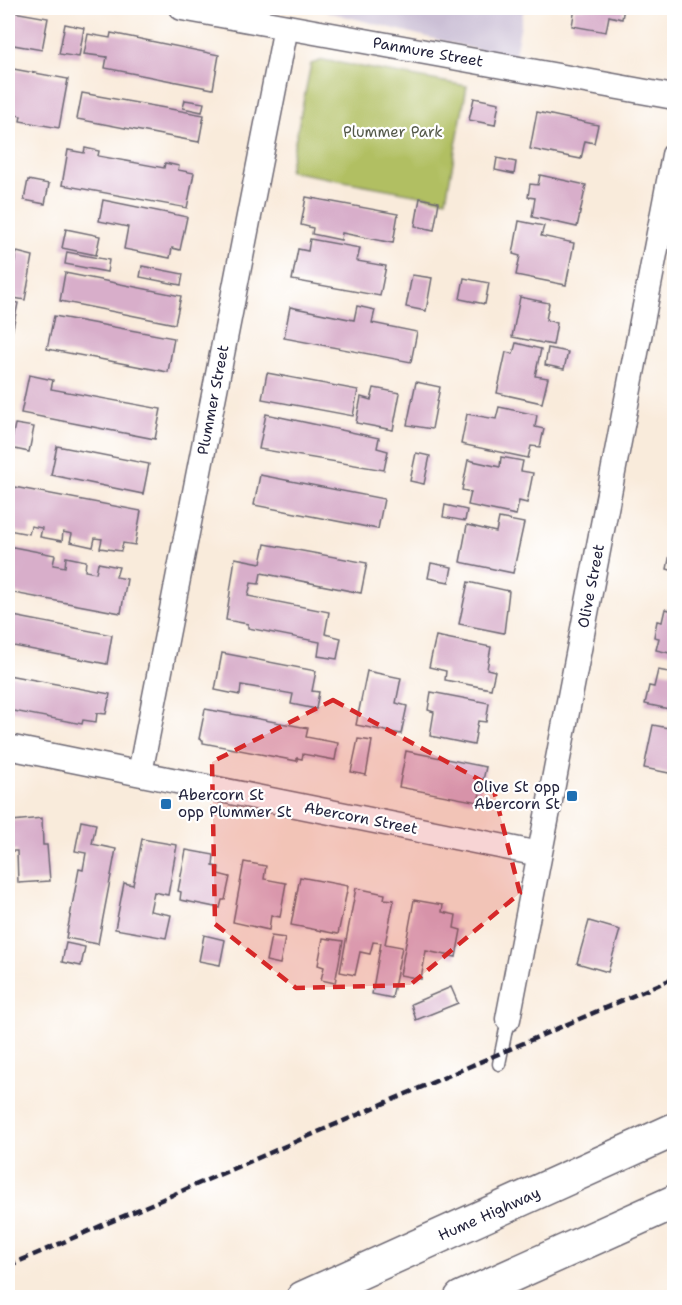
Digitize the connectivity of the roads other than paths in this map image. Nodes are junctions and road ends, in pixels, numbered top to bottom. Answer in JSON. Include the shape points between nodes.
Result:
{"nodes":[{"id":1,"x":183,"y":8,"type":"edge"},
{"id":2,"x":286,"y":27,"type":"junction"},
{"id":3,"x":675,"y":97,"type":"edge"},
{"id":4,"x":675,"y":154,"type":"edge"},
{"id":5,"x":8,"y":747,"type":"edge"},
{"id":6,"x":140,"y":773,"type":"junction"},
{"id":7,"x":539,"y":854,"type":"junction"},
{"id":8,"x":508,"y":1019,"type":"joint"},
{"id":9,"x":499,"y":1065,"type":"dead end"},
{"id":10,"x":675,"y":1130,"type":"edge"},
{"id":11,"x":675,"y":1202,"type":"edge"},
{"id":12,"x":303,"y":1298,"type":"edge"},
{"id":13,"x":461,"y":1298,"type":"edge"}],
"edges":[{"from":1,"to":2,"type":"street","name":"Panmure Street"},
{"from":2,"to":3,"type":"street","name":"Panmure Street"},
{"from":2,"to":6,"type":"street","name":"Plummer Street"},
{"from":4,"to":7,"type":"street","name":"Olive Street"},
{"from":5,"to":6,"type":"street","name":"Abercorn Street"},
{"from":6,"to":7,"type":"street","name":"Abercorn Street"},
{"from":7,"to":8,"type":"street","name":"Olive Street"},
{"from":8,"to":9,"type":"lane"},
{"from":10,"to":12,"type":"highway","name":"Hume Highway"},
{"from":11,"to":13,"type":"highway"}]}
